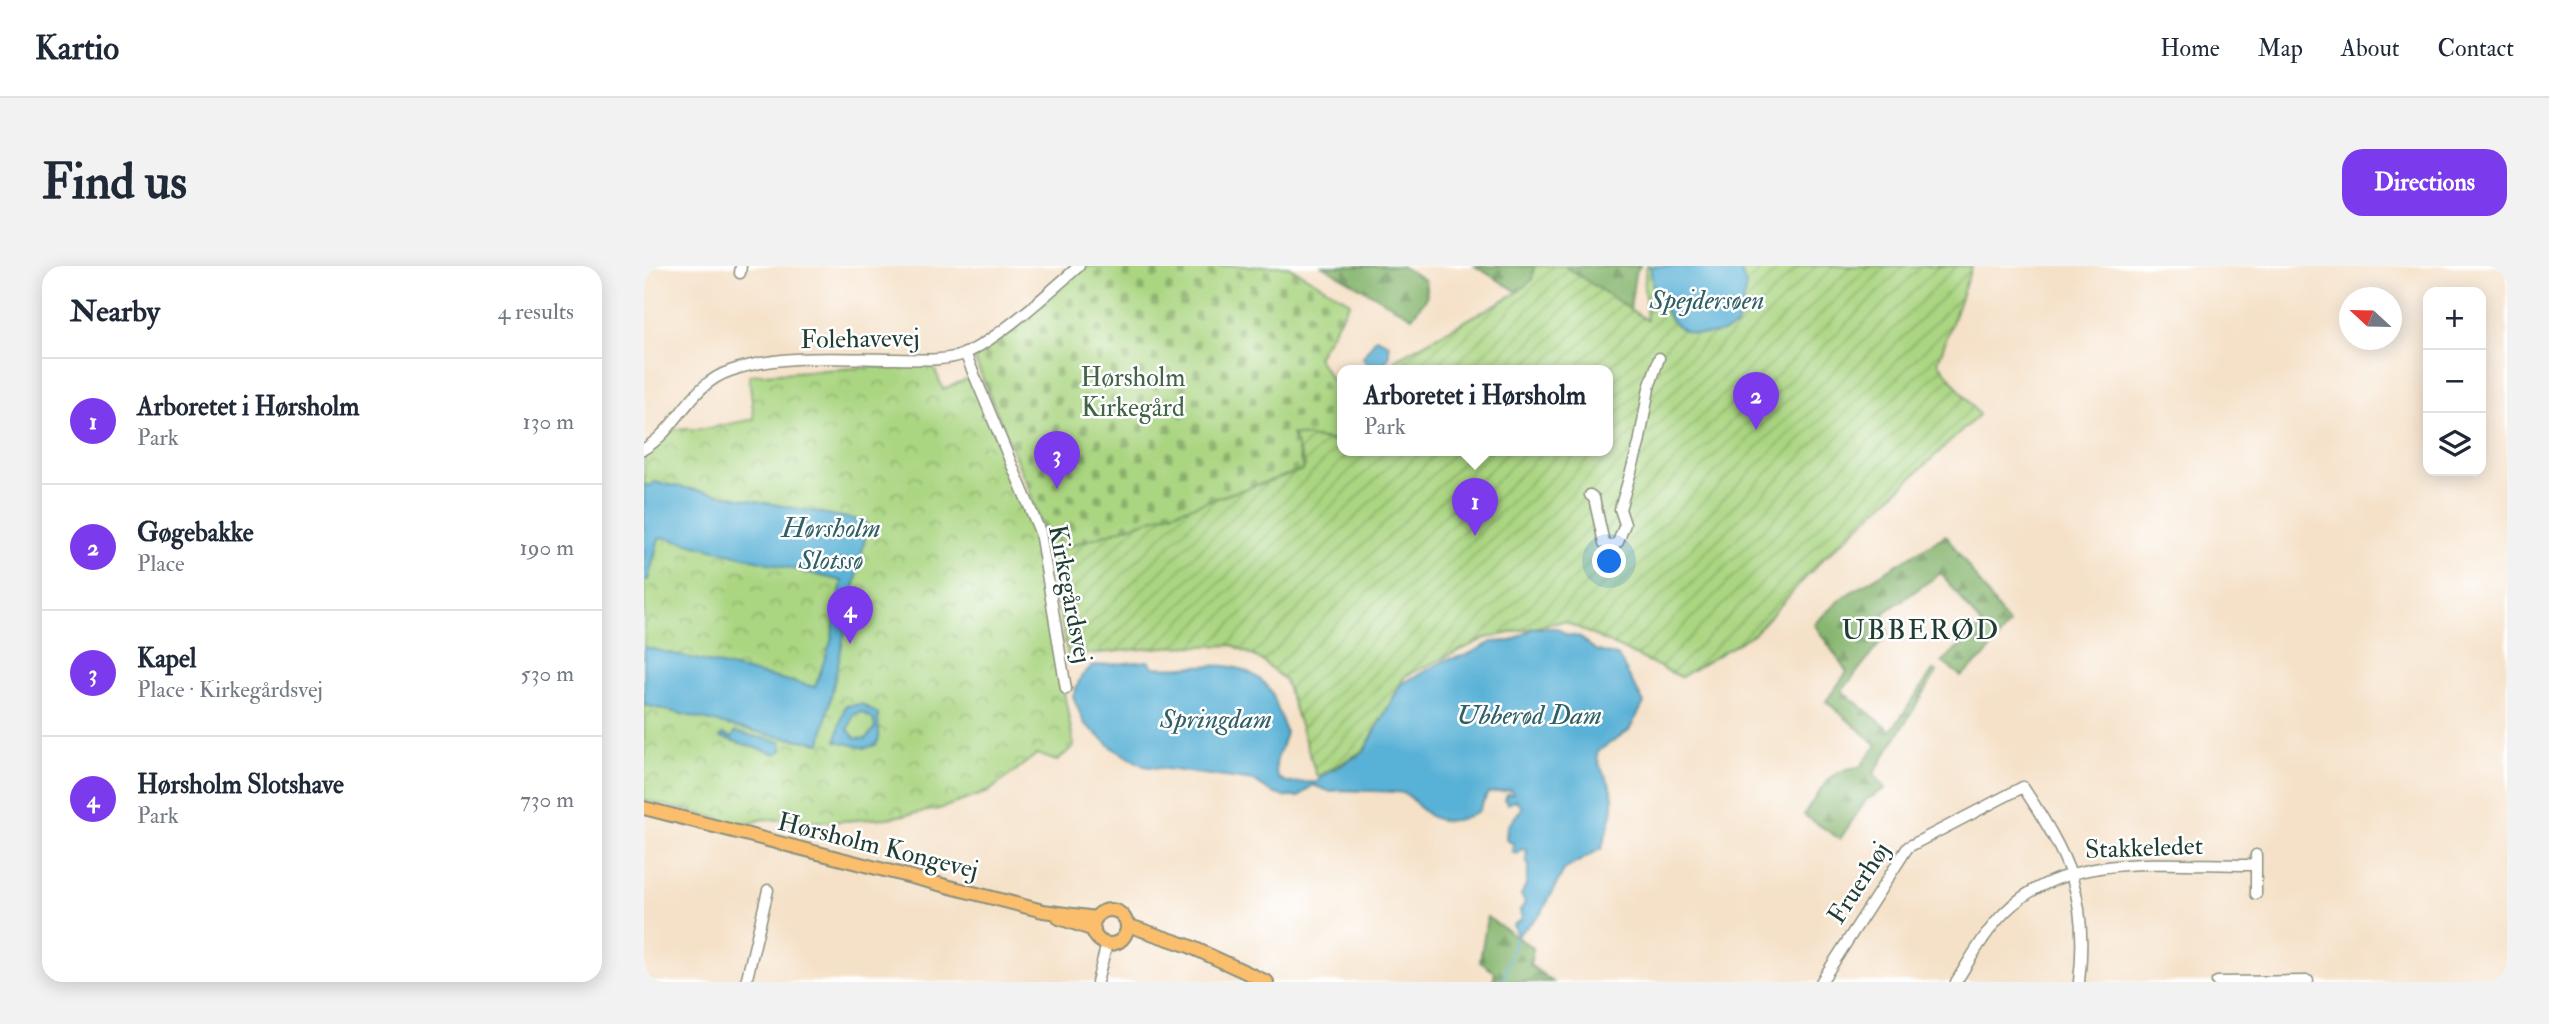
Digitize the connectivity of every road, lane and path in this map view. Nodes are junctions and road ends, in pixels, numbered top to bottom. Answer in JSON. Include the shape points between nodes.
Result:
{"nodes":[{"id":1,"x":1079,"y":266,"type":"edge"},
{"id":2,"x":965,"y":353,"type":"junction"},
{"id":3,"x":1659,"y":358,"type":"dead end"},
{"id":4,"x":644,"y":449,"type":"edge"},
{"id":5,"x":1590,"y":495,"type":"dead end"},
{"id":6,"x":1066,"y":689,"type":"dead end"},
{"id":7,"x":644,"y":808,"type":"edge"},
{"id":8,"x":644,"y":817,"type":"edge"},
{"id":9,"x":702,"y":825,"type":"junction"},
{"id":10,"x":2072,"y":872,"type":"junction"},
{"id":11,"x":768,"y":890,"type":"dead end"},
{"id":12,"x":2256,"y":894,"type":"dead end"},
{"id":13,"x":1095,"y":924,"type":"junction"},
{"id":14,"x":1126,"y":930,"type":"junction"},
{"id":15,"x":1107,"y":943,"type":"junction"},
{"id":16,"x":2308,"y":981,"type":"edge"},
{"id":17,"x":746,"y":982,"type":"edge"},
{"id":18,"x":1097,"y":982,"type":"edge"},
{"id":19,"x":1267,"y":982,"type":"edge"},
{"id":20,"x":1821,"y":982,"type":"edge"},
{"id":21,"x":1956,"y":982,"type":"edge"},
{"id":22,"x":2079,"y":982,"type":"edge"},
{"id":23,"x":2217,"y":982,"type":"edge"}],
"edges":[{"from":1,"to":2,"type":"street","name":"Folehavevej","via":[[1019,317]]},
{"from":2,"to":4,"type":"street","name":"Folehavevej","via":[[936,359],[795,360],[729,371],[698,390]]},
{"from":2,"to":6,"type":"street","name":"Kirkegårdsvej","via":[[1040,532]]},
{"from":3,"to":5,"type":"street","via":[[1620,509],[1625,524],[1614,546],[1604,543]]},
{"from":7,"to":9,"type":"main road","name":"Hørsholm Kongevej"},
{"from":8,"to":9,"type":"main road","name":"Hørsholm Kongevej"},
{"from":9,"to":13,"type":"main road","name":"Hørsholm Kongevej"},
{"from":10,"to":12,"type":"street","name":"Stakkeledet","via":[[2108,866],[2256,860]]},
{"from":10,"to":20,"type":"street","name":"Fruerhøj","via":[[2024,787],[1908,847]]},
{"from":10,"to":21,"type":"street","name":"Stakkeledet","via":[[2046,882],[2007,910]]},
{"from":10,"to":22,"type":"street","via":[[2084,930]]},
{"from":11,"to":17,"type":"street"},
{"from":13,"to":14,"type":"main road","via":[[1102,912],[1114,910],[1123,916]]},
{"from":13,"to":15,"type":"main road","via":[[1096,936]]},
{"from":14,"to":15,"type":"main road","via":[[1114,943]]},
{"from":14,"to":19,"type":"main road","via":[[1197,951]]},
{"from":15,"to":18,"type":"street"},
{"from":16,"to":23,"type":"street"}]}
